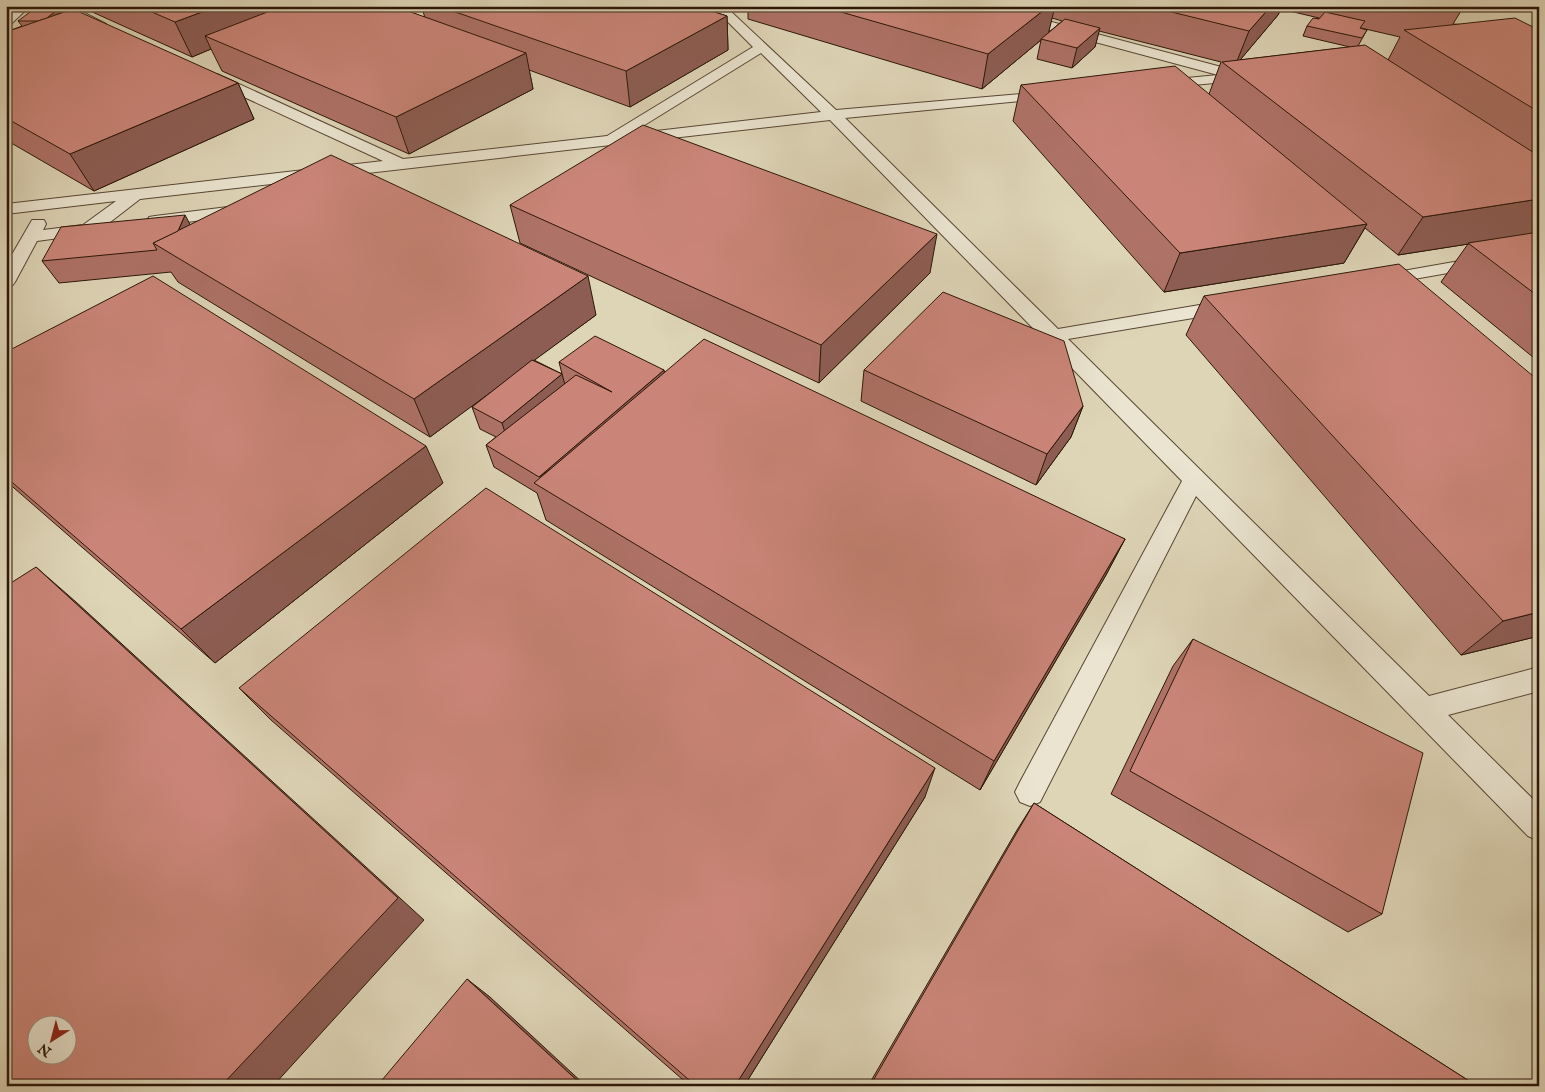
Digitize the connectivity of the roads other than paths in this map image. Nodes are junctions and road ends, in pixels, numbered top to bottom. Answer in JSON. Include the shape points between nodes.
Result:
{"nodes":[{"id":1,"x":24,"y":6,"type":"edge"},
{"id":2,"x":61,"y":6,"type":"edge"},
{"id":3,"x":718,"y":6,"type":"edge"},
{"id":4,"x":976,"y":6,"type":"edge"},
{"id":5,"x":6,"y":22,"type":"edge"},
{"id":6,"x":115,"y":31,"type":"edge"},
{"id":7,"x":762,"y":47,"type":"junction"},
{"id":8,"x":196,"y":69,"type":"edge"},
{"id":9,"x":1258,"y":75,"type":"edge"},
{"id":10,"x":1240,"y":77,"type":"junction"},
{"id":11,"x":1150,"y":85,"type":"edge"},
{"id":12,"x":1061,"y":93,"type":"edge"},
{"id":13,"x":833,"y":115,"type":"junction"},
{"id":14,"x":608,"y":141,"type":"junction"},
{"id":15,"x":401,"y":164,"type":"junction"},
{"id":16,"x":360,"y":169,"type":"junction"},
{"id":17,"x":315,"y":192,"type":"edge"},
{"id":18,"x":135,"y":194,"type":"junction"},
{"id":19,"x":50,"y":204,"type":"junction"},
{"id":20,"x":264,"y":208,"type":"edge"},
{"id":21,"x":6,"y":209,"type":"edge"},
{"id":22,"x":137,"y":224,"type":"edge"},
{"id":23,"x":117,"y":226,"type":"edge"},
{"id":24,"x":88,"y":230,"type":"junction"},
{"id":25,"x":31,"y":237,"type":"junction"},
{"id":26,"x":1539,"y":252,"type":"edge"},
{"id":27,"x":6,"y":282,"type":"edge"},
{"id":28,"x":1364,"y":282,"type":"edge"},
{"id":29,"x":1247,"y":302,"type":"edge"},
{"id":30,"x":1052,"y":336,"type":"junction"},
{"id":31,"x":1194,"y":479,"type":"junction"},
{"id":32,"x":1539,"y":679,"type":"edge"},
{"id":33,"x":1423,"y":710,"type":"junction"},
{"id":34,"x":1030,"y":792,"type":"dead end"},
{"id":35,"x":1539,"y":826,"type":"edge"}],
"edges":[{"from":1,"to":5,"type":"lane"},
{"from":2,"to":6,"type":"lane"},
{"from":3,"to":7,"type":"lane","via":[[735,13]]},
{"from":4,"to":10,"type":"lane"},
{"from":7,"to":13,"type":"lane"},
{"from":7,"to":14,"type":"lane"},
{"from":8,"to":15,"type":"lane"},
{"from":9,"to":10,"type":"lane"},
{"from":10,"to":11,"type":"lane"},
{"from":12,"to":13,"type":"lane"},
{"from":13,"to":14,"type":"lane"},
{"from":13,"to":30,"type":"lane"},
{"from":14,"to":15,"type":"lane"},
{"from":15,"to":16,"type":"lane"},
{"from":16,"to":17,"type":"lane"},
{"from":16,"to":18,"type":"lane"},
{"from":18,"to":19,"type":"lane"},
{"from":18,"to":24,"type":"lane"},
{"from":19,"to":21,"type":"lane"},
{"from":19,"to":25,"type":"lane"},
{"from":20,"to":22,"type":"lane"},
{"from":23,"to":24,"type":"lane"},
{"from":24,"to":25,"type":"lane"},
{"from":25,"to":27,"type":"lane"},
{"from":26,"to":28,"type":"lane"},
{"from":29,"to":30,"type":"lane"},
{"from":30,"to":31,"type":"lane"},
{"from":31,"to":33,"type":"lane"},
{"from":31,"to":34,"type":"lane"},
{"from":32,"to":33,"type":"lane"},
{"from":33,"to":35,"type":"lane"}]}
